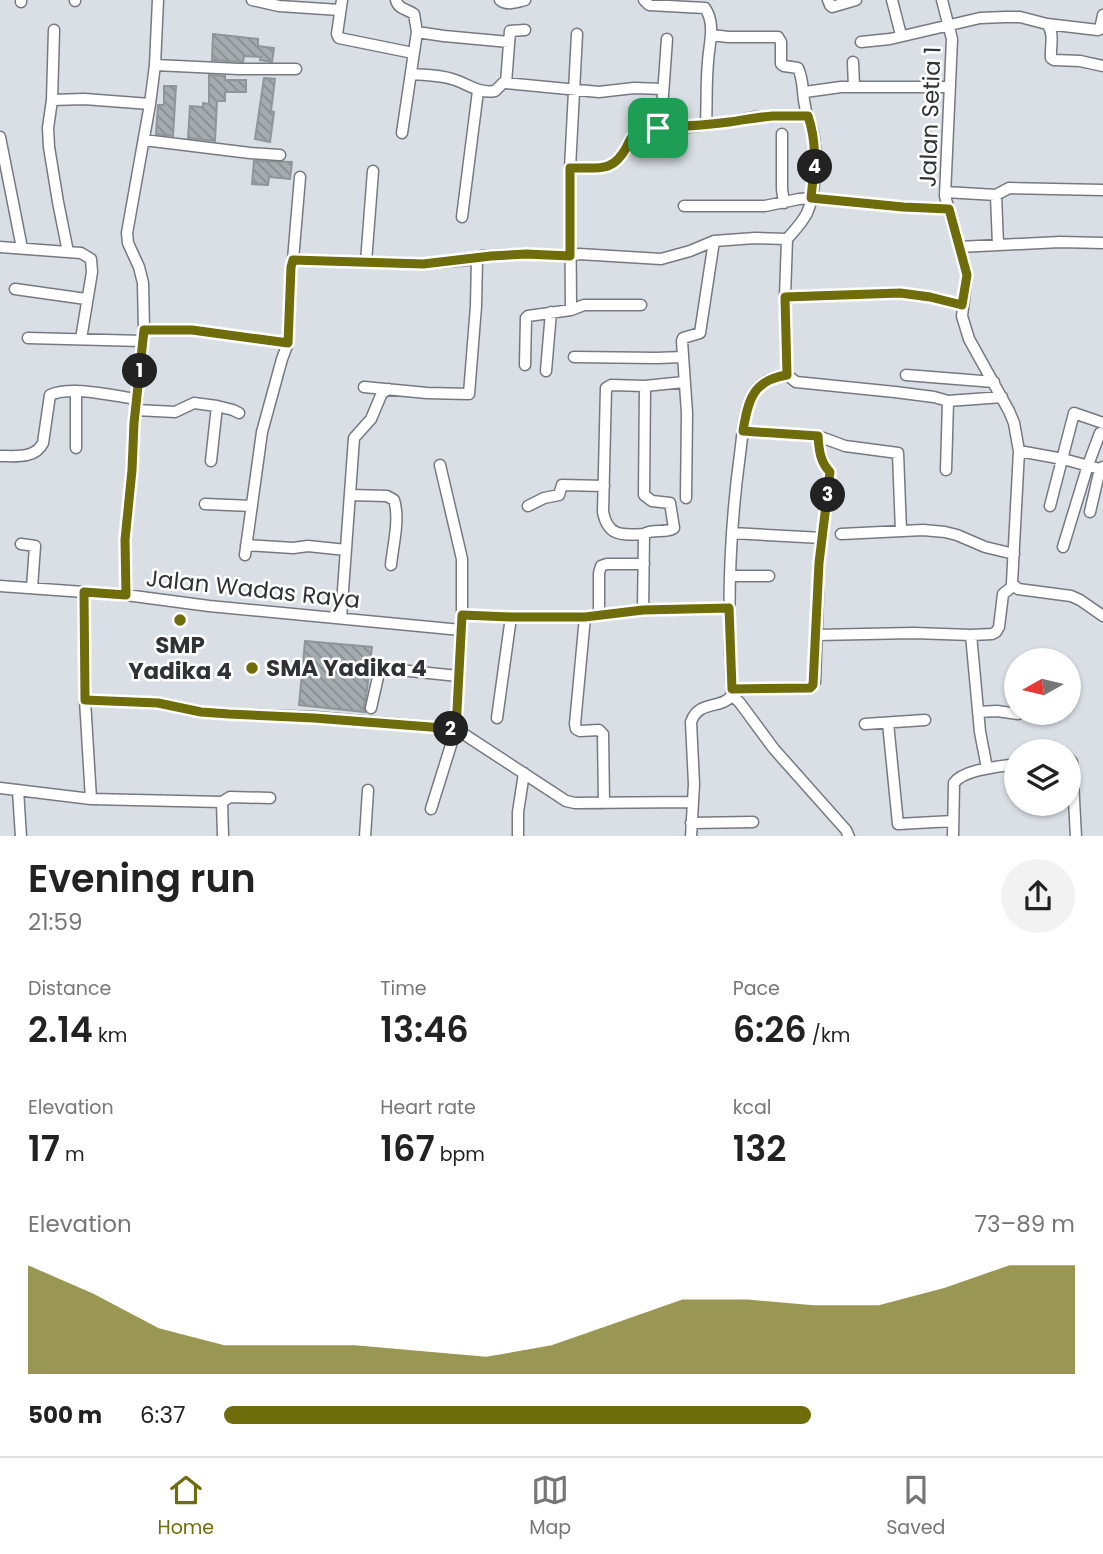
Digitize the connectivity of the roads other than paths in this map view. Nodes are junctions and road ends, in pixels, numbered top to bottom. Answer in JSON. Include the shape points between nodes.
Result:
{"nodes":[{"id":1,"x":158,"y":0,"type":"edge"},
{"id":2,"x":252,"y":0,"type":"edge"},
{"id":3,"x":396,"y":0,"type":"edge"},
{"id":4,"x":500,"y":0,"type":"edge"},
{"id":5,"x":524,"y":0,"type":"edge"},
{"id":6,"x":644,"y":0,"type":"edge"},
{"id":7,"x":828,"y":0,"type":"edge"},
{"id":8,"x":856,"y":0,"type":"edge"},
{"id":9,"x":892,"y":0,"type":"edge"},
{"id":10,"x":942,"y":0,"type":"edge"},
{"id":11,"x":705,"y":4,"type":"edge"},
{"id":12,"x":341,"y":5,"type":"edge"},
{"id":13,"x":1103,"y":15,"type":"edge"},
{"id":14,"x":1047,"y":23,"type":"junction"},
{"id":15,"x":950,"y":25,"type":"junction"},
{"id":16,"x":54,"y":30,"type":"dead end"},
{"id":17,"x":525,"y":30,"type":"dead end"},
{"id":18,"x":417,"y":32,"type":"junction"},
{"id":19,"x":576,"y":34,"type":"dead end"},
{"id":20,"x":712,"y":35,"type":"junction"},
{"id":21,"x":901,"y":35,"type":"junction"},
{"id":22,"x":667,"y":39,"type":"dead end"},
{"id":23,"x":509,"y":42,"type":"junction"},
{"id":24,"x":861,"y":42,"type":"dead end"},
{"id":25,"x":413,"y":53,"type":"junction"},
{"id":26,"x":853,"y":62,"type":"dead end"},
{"id":27,"x":155,"y":65,"type":"junction"},
{"id":28,"x":1103,"y":66,"type":"edge"},
{"id":29,"x":296,"y":69,"type":"dead end"},
{"id":30,"x":411,"y":74,"type":"junction"},
{"id":31,"x":506,"y":83,"type":"junction"},
{"id":32,"x":854,"y":87,"type":"junction"},
{"id":33,"x":950,"y":87,"type":"junction"},
{"id":34,"x":663,"y":89,"type":"junction"},
{"id":35,"x":478,"y":90,"type":"junction"},
{"id":36,"x":575,"y":90,"type":"junction"},
{"id":37,"x":805,"y":92,"type":"junction"},
{"id":38,"x":51,"y":103,"type":"junction"},
{"id":39,"x":150,"y":103,"type":"junction"},
{"id":40,"x":808,"y":116,"type":"junction"},
{"id":41,"x":706,"y":124,"type":"junction"},
{"id":42,"x":658,"y":128,"type":"junction"},
{"id":43,"x":402,"y":133,"type":"dead end"},
{"id":44,"x":782,"y":134,"type":"dead end"},
{"id":45,"x":0,"y":137,"type":"edge"},
{"id":46,"x":144,"y":140,"type":"junction"},
{"id":47,"x":281,"y":155,"type":"dead end"},
{"id":48,"x":570,"y":168,"type":"junction"},
{"id":49,"x":373,"y":171,"type":"dead end"},
{"id":50,"x":300,"y":177,"type":"dead end"},
{"id":51,"x":1103,"y":190,"type":"edge"},
{"id":52,"x":945,"y":192,"type":"junction"},
{"id":53,"x":996,"y":195,"type":"junction"},
{"id":54,"x":811,"y":198,"type":"junction"},
{"id":55,"x":784,"y":203,"type":"junction"},
{"id":56,"x":684,"y":206,"type":"dead end"},
{"id":57,"x":949,"y":209,"type":"junction"},
{"id":58,"x":462,"y":217,"type":"dead end"},
{"id":59,"x":787,"y":239,"type":"junction"},
{"id":60,"x":714,"y":241,"type":"junction"},
{"id":61,"x":1103,"y":243,"type":"edge"},
{"id":62,"x":998,"y":245,"type":"junction"},
{"id":63,"x":0,"y":247,"type":"edge"},
{"id":64,"x":959,"y":247,"type":"junction"},
{"id":65,"x":22,"y":248,"type":"junction"},
{"id":66,"x":68,"y":252,"type":"junction"},
{"id":67,"x":570,"y":256,"type":"junction"},
{"id":68,"x":477,"y":258,"type":"junction"},
{"id":69,"x":293,"y":260,"type":"junction"},
{"id":70,"x":366,"y":262,"type":"junction"},
{"id":71,"x":15,"y":289,"type":"dead end"},
{"id":72,"x":785,"y":297,"type":"junction"},
{"id":73,"x":86,"y":299,"type":"junction"},
{"id":74,"x":641,"y":305,"type":"dead end"},
{"id":75,"x":962,"y":305,"type":"junction"},
{"id":76,"x":571,"y":310,"type":"junction"},
{"id":77,"x":551,"y":312,"type":"junction"},
{"id":78,"x":143,"y":336,"type":"junction"},
{"id":79,"x":28,"y":338,"type":"dead end"},
{"id":80,"x":80,"y":339,"type":"junction"},
{"id":81,"x":288,"y":343,"type":"junction"},
{"id":82,"x":574,"y":357,"type":"dead end"},
{"id":83,"x":682,"y":357,"type":"junction"},
{"id":84,"x":525,"y":365,"type":"dead end"},
{"id":85,"x":546,"y":371,"type":"dead end"},
{"id":86,"x":787,"y":375,"type":"junction"},
{"id":87,"x":906,"y":375,"type":"dead end"},
{"id":88,"x":684,"y":382,"type":"junction"},
{"id":89,"x":994,"y":382,"type":"junction"},
{"id":90,"x":650,"y":385,"type":"junction"},
{"id":91,"x":365,"y":387,"type":"dead end"},
{"id":92,"x":388,"y":389,"type":"junction"},
{"id":93,"x":76,"y":391,"type":"junction"},
{"id":94,"x":1002,"y":397,"type":"junction"},
{"id":95,"x":948,"y":401,"type":"junction"},
{"id":96,"x":136,"y":405,"type":"junction"},
{"id":97,"x":217,"y":406,"type":"junction"},
{"id":98,"x":239,"y":413,"type":"dead end"},
{"id":99,"x":1101,"y":428,"type":"edge"},
{"id":100,"x":743,"y":431,"type":"junction"},
{"id":101,"x":818,"y":436,"type":"junction"},
{"id":102,"x":76,"y":448,"type":"dead end"},
{"id":103,"x":1019,"y":451,"type":"junction"},
{"id":104,"x":0,"y":456,"type":"edge"},
{"id":105,"x":1063,"y":459,"type":"junction"},
{"id":106,"x":211,"y":461,"type":"dead end"},
{"id":107,"x":440,"y":465,"type":"dead end"},
{"id":108,"x":1088,"y":466,"type":"junction"},
{"id":109,"x":1102,"y":468,"type":"edge"},
{"id":110,"x":946,"y":470,"type":"dead end"},
{"id":111,"x":604,"y":486,"type":"junction"},
{"id":112,"x":350,"y":495,"type":"junction"},
{"id":113,"x":686,"y":498,"type":"dead end"},
{"id":114,"x":205,"y":504,"type":"dead end"},
{"id":115,"x":252,"y":506,"type":"junction"},
{"id":116,"x":528,"y":506,"type":"dead end"},
{"id":117,"x":1050,"y":506,"type":"dead end"},
{"id":118,"x":1090,"y":512,"type":"dead end"},
{"id":119,"x":901,"y":531,"type":"junction"},
{"id":120,"x":732,"y":533,"type":"junction"},
{"id":121,"x":644,"y":534,"type":"junction"},
{"id":122,"x":841,"y":534,"type":"dead end"},
{"id":123,"x":822,"y":538,"type":"junction"},
{"id":124,"x":21,"y":544,"type":"dead end"},
{"id":125,"x":1063,"y":547,"type":"dead end"},
{"id":126,"x":346,"y":550,"type":"junction"},
{"id":127,"x":1014,"y":554,"type":"junction"},
{"id":128,"x":391,"y":565,"type":"dead end"},
{"id":129,"x":644,"y":565,"type":"junction"},
{"id":130,"x":730,"y":576,"type":"junction"},
{"id":131,"x":769,"y":576,"type":"dead end"},
{"id":132,"x":0,"y":586,"type":"edge"},
{"id":133,"x":1013,"y":586,"type":"junction"},
{"id":134,"x":32,"y":588,"type":"junction"},
{"id":135,"x":84,"y":592,"type":"junction"},
{"id":136,"x":126,"y":595,"type":"junction"},
{"id":137,"x":729,"y":608,"type":"junction"},
{"id":138,"x":643,"y":610,"type":"junction"},
{"id":139,"x":462,"y":615,"type":"junction"},
{"id":140,"x":599,"y":615,"type":"junction"},
{"id":141,"x":1103,"y":616,"type":"edge"},
{"id":142,"x":511,"y":617,"type":"junction"},
{"id":143,"x":585,"y":617,"type":"junction"},
{"id":144,"x":341,"y":618,"type":"junction"},
{"id":145,"x":461,"y":630,"type":"junction"},
{"id":146,"x":816,"y":635,"type":"junction"},
{"id":147,"x":971,"y":635,"type":"junction"},
{"id":148,"x":458,"y":676,"type":"junction"},
{"id":149,"x":732,"y":692,"type":"junction"},
{"id":150,"x":85,"y":700,"type":"junction"},
{"id":151,"x":371,"y":708,"type":"dead end"},
{"id":152,"x":978,"y":712,"type":"junction"},
{"id":153,"x":1004,"y":712,"type":"edge"},
{"id":154,"x":497,"y":718,"type":"dead end"},
{"id":155,"x":925,"y":720,"type":"dead end"},
{"id":156,"x":888,"y":723,"type":"junction"},
{"id":157,"x":865,"y":724,"type":"dead end"},
{"id":158,"x":456,"y":729,"type":"junction"},
{"id":159,"x":1004,"y":766,"type":"edge"},
{"id":160,"x":987,"y":768,"type":"junction"},
{"id":161,"x":524,"y":772,"type":"junction"},
{"id":162,"x":0,"y":788,"type":"edge"},
{"id":163,"x":18,"y":790,"type":"junction"},
{"id":164,"x":368,"y":790,"type":"dead end"},
{"id":165,"x":270,"y":798,"type":"dead end"},
{"id":166,"x":91,"y":799,"type":"junction"},
{"id":167,"x":222,"y":802,"type":"junction"},
{"id":168,"x":692,"y":802,"type":"junction"},
{"id":169,"x":604,"y":803,"type":"junction"},
{"id":170,"x":431,"y":809,"type":"dead end"},
{"id":171,"x":1075,"y":816,"type":"edge"},
{"id":172,"x":953,"y":821,"type":"junction"},
{"id":173,"x":753,"y":822,"type":"dead end"},
{"id":174,"x":691,"y":823,"type":"junction"},
{"id":175,"x":21,"y":836,"type":"edge"},
{"id":176,"x":223,"y":836,"type":"edge"},
{"id":177,"x":365,"y":836,"type":"edge"},
{"id":178,"x":518,"y":836,"type":"edge"},
{"id":179,"x":691,"y":836,"type":"edge"},
{"id":180,"x":849,"y":836,"type":"edge"},
{"id":181,"x":953,"y":836,"type":"edge"},
{"id":182,"x":1076,"y":836,"type":"edge"}],
"edges":[{"from":1,"to":27,"type":"street"},
{"from":2,"to":12,"type":"street","via":[[279,6]]},
{"from":3,"to":18,"type":"street","via":[[414,14]]},
{"from":4,"to":5,"type":"street","via":[[508,4]]},
{"from":6,"to":11,"type":"street","via":[[658,7]]},
{"from":7,"to":8,"type":"street","via":[[832,7]]},
{"from":9,"to":21,"type":"street"},
{"from":10,"to":15,"type":"street","name":"Jalan Setia 1"},
{"from":11,"to":20,"type":"street"},
{"from":12,"to":25,"type":"street","via":[[339,38]]},
{"from":13,"to":14,"type":"street","via":[[1098,30]]},
{"from":14,"to":15,"type":"street","via":[[1004,17]]},
{"from":14,"to":28,"type":"street","via":[[1051,58]]},
{"from":15,"to":21,"type":"street"},
{"from":15,"to":33,"type":"street","name":"Jalan Setia 1"},
{"from":16,"to":38,"type":"street"},
{"from":17,"to":23,"type":"street","via":[[510,32]]},
{"from":18,"to":23,"type":"street"},
{"from":18,"to":25,"type":"street"},
{"from":19,"to":36,"type":"street"},
{"from":20,"to":37,"type":"street","via":[[778,37],[781,64],[798,68]]},
{"from":20,"to":41,"type":"street"},
{"from":21,"to":24,"type":"street"},
{"from":22,"to":34,"type":"street"},
{"from":23,"to":31,"type":"street"},
{"from":25,"to":30,"type":"street"},
{"from":26,"to":32,"type":"street"},
{"from":27,"to":29,"type":"street"},
{"from":27,"to":39,"type":"street"},
{"from":30,"to":35,"type":"street","via":[[454,79]]},
{"from":30,"to":43,"type":"street"},
{"from":31,"to":35,"type":"street","via":[[495,91]]},
{"from":31,"to":36,"type":"street"},
{"from":32,"to":33,"type":"street"},
{"from":32,"to":37,"type":"street"},
{"from":33,"to":52,"type":"street","name":"Jalan Setia 1"},
{"from":34,"to":36,"type":"street"},
{"from":34,"to":42,"type":"street"},
{"from":35,"to":58,"type":"street"},
{"from":36,"to":48,"type":"street"},
{"from":37,"to":40,"type":"street"},
{"from":38,"to":39,"type":"street","via":[[84,99]]},
{"from":38,"to":66,"type":"street","via":[[49,147]]},
{"from":39,"to":46,"type":"street"},
{"from":40,"to":41,"type":"street"},
{"from":40,"to":54,"type":"street","via":[[816,162]]},
{"from":41,"to":42,"type":"street"},
{"from":42,"to":48,"type":"street","via":[[635,132],[614,165]]},
{"from":44,"to":55,"type":"street"},
{"from":45,"to":65,"type":"street"},
{"from":46,"to":47,"type":"street"},
{"from":46,"to":78,"type":"street","via":[[127,233],[143,283]]},
{"from":48,"to":67,"type":"street"},
{"from":49,"to":70,"type":"street"},
{"from":50,"to":69,"type":"street"},
{"from":51,"to":53,"type":"street","via":[[1009,188]]},
{"from":52,"to":53,"type":"street"},
{"from":52,"to":57,"type":"street","name":"Jalan Setia 1"},
{"from":53,"to":62,"type":"street"},
{"from":54,"to":55,"type":"street"},
{"from":54,"to":57,"type":"street"},
{"from":54,"to":59,"type":"street","via":[[807,213]]},
{"from":55,"to":56,"type":"street"},
{"from":57,"to":64,"type":"street","name":"Jalan Setia 1"},
{"from":59,"to":60,"type":"street"},
{"from":59,"to":72,"type":"street"},
{"from":60,"to":67,"type":"street","via":[[661,259]]},
{"from":60,"to":83,"type":"street","via":[[700,332],[682,339]]},
{"from":61,"to":62,"type":"street"},
{"from":62,"to":64,"type":"street"},
{"from":63,"to":65,"type":"street"},
{"from":64,"to":75,"type":"street","name":"Jalan Setia 1","via":[[967,275]]},
{"from":65,"to":66,"type":"street"},
{"from":66,"to":73,"type":"street","via":[[91,259]]},
{"from":67,"to":68,"type":"street"},
{"from":67,"to":76,"type":"street"},
{"from":68,"to":70,"type":"street","via":[[423,264]]},
{"from":68,"to":92,"type":"street","via":[[469,394]]},
{"from":69,"to":70,"type":"street"},
{"from":69,"to":81,"type":"street"},
{"from":71,"to":73,"type":"street"},
{"from":72,"to":75,"type":"street","via":[[900,293]]},
{"from":72,"to":86,"type":"street"},
{"from":73,"to":80,"type":"street"},
{"from":74,"to":76,"type":"street","via":[[584,305]]},
{"from":75,"to":89,"type":"street","name":"Jalan Setia 1","via":[[969,339]]},
{"from":76,"to":77,"type":"street"},
{"from":77,"to":84,"type":"street","via":[[526,318]]},
{"from":77,"to":85,"type":"street"},
{"from":78,"to":80,"type":"street"},
{"from":78,"to":81,"type":"street","via":[[192,330]]},
{"from":78,"to":96,"type":"street"},
{"from":79,"to":80,"type":"street"},
{"from":81,"to":115,"type":"street","via":[[262,432]]},
{"from":82,"to":83,"type":"street"},
{"from":83,"to":88,"type":"street"},
{"from":86,"to":95,"type":"street","via":[[796,382]]},
{"from":86,"to":100,"type":"street","via":[[774,377],[756,389]]},
{"from":87,"to":89,"type":"street"},
{"from":88,"to":90,"type":"street"},
{"from":88,"to":113,"type":"street"},
{"from":89,"to":94,"type":"street","name":"Jalan Setia 1"},
{"from":90,"to":111,"type":"street","via":[[606,388]]},
{"from":90,"to":121,"type":"street","via":[[644,495],[670,503],[674,528]]},
{"from":91,"to":92,"type":"street"},
{"from":92,"to":112,"type":"street","via":[[354,438]]},
{"from":93,"to":96,"type":"street"},
{"from":93,"to":102,"type":"street"},
{"from":93,"to":104,"type":"street","via":[[50,395],[39,450]]},
{"from":94,"to":95,"type":"street"},
{"from":94,"to":103,"type":"street","name":"Jalan Setia 1","via":[[1014,423]]},
{"from":95,"to":110,"type":"street"},
{"from":96,"to":97,"type":"street","via":[[175,412],[194,403]]},
{"from":96,"to":136,"type":"street","via":[[125,540]]},
{"from":97,"to":98,"type":"street"},
{"from":97,"to":106,"type":"street"},
{"from":99,"to":105,"type":"street","via":[[1074,413]]},
{"from":99,"to":108,"type":"street"},
{"from":100,"to":101,"type":"street"},
{"from":100,"to":120,"type":"street"},
{"from":101,"to":119,"type":"street","via":[[845,446],[898,453]]},
{"from":101,"to":123,"type":"street","via":[[819,454],[830,472]]},
{"from":103,"to":105,"type":"street"},
{"from":103,"to":127,"type":"street","name":"Jalan Setia 1"},
{"from":105,"to":108,"type":"street"},
{"from":105,"to":117,"type":"street"},
{"from":107,"to":139,"type":"street","via":[[462,559]]},
{"from":108,"to":109,"type":"street"},
{"from":108,"to":125,"type":"street"},
{"from":109,"to":118,"type":"street"},
{"from":111,"to":116,"type":"street","via":[[562,485],[559,495]]},
{"from":111,"to":121,"type":"street","via":[[606,526],[617,533]]},
{"from":112,"to":126,"type":"street"},
{"from":112,"to":128,"type":"street","via":[[394,500]]},
{"from":114,"to":115,"type":"street"},
{"from":115,"to":126,"type":"street","via":[[246,550],[308,546]]},
{"from":119,"to":122,"type":"street"},
{"from":119,"to":127,"type":"street","via":[[951,533]]},
{"from":120,"to":123,"type":"street"},
{"from":120,"to":130,"type":"street"},
{"from":121,"to":129,"type":"street"},
{"from":123,"to":146,"type":"street"},
{"from":124,"to":134,"type":"street","via":[[35,546]]},
{"from":126,"to":144,"type":"street"},
{"from":127,"to":133,"type":"street","name":"Jalan Setia 1"},
{"from":129,"to":138,"type":"street"},
{"from":129,"to":140,"type":"street","via":[[601,566]]},
{"from":130,"to":131,"type":"street"},
{"from":130,"to":137,"type":"street"},
{"from":132,"to":134,"type":"street","name":"Jalan Wadas Raya"},
{"from":133,"to":141,"type":"street","via":[[1071,596]]},
{"from":133,"to":147,"type":"street","name":"Jalan Setia 1","via":[[1003,594],[996,632]]},
{"from":134,"to":135,"type":"street","name":"Jalan Wadas Raya"},
{"from":135,"to":136,"type":"street","name":"Jalan Wadas Raya"},
{"from":135,"to":150,"type":"street"},
{"from":136,"to":144,"type":"street","name":"Jalan Wadas Raya"},
{"from":137,"to":138,"type":"street"},
{"from":137,"to":149,"type":"street"},
{"from":138,"to":140,"type":"street"},
{"from":139,"to":142,"type":"street"},
{"from":139,"to":145,"type":"street"},
{"from":140,"to":143,"type":"street"},
{"from":142,"to":143,"type":"street"},
{"from":142,"to":154,"type":"street"},
{"from":143,"to":169,"type":"street","via":[[575,724],[580,731],[603,734]]},
{"from":144,"to":145,"type":"street","name":"Jalan Wadas Raya"},
{"from":145,"to":148,"type":"street"},
{"from":146,"to":147,"type":"street"},
{"from":146,"to":149,"type":"street","via":[[815,682],[810,688]]},
{"from":147,"to":152,"type":"street"},
{"from":148,"to":151,"type":"street","via":[[380,668]]},
{"from":148,"to":158,"type":"street"},
{"from":149,"to":168,"type":"street","via":[[727,701],[698,709],[694,715]]},
{"from":149,"to":180,"type":"street"},
{"from":150,"to":158,"type":"street"},
{"from":150,"to":166,"type":"street"},
{"from":152,"to":153,"type":"street"},
{"from":152,"to":160,"type":"street"},
{"from":155,"to":156,"type":"street"},
{"from":156,"to":157,"type":"street"},
{"from":156,"to":172,"type":"street","via":[[898,824]]},
{"from":158,"to":161,"type":"street"},
{"from":158,"to":170,"type":"street"},
{"from":159,"to":160,"type":"street"},
{"from":160,"to":172,"type":"street","via":[[955,780]]},
{"from":161,"to":169,"type":"street","via":[[566,801]]},
{"from":161,"to":178,"type":"street"},
{"from":162,"to":163,"type":"street"},
{"from":163,"to":166,"type":"street"},
{"from":163,"to":175,"type":"street"},
{"from":164,"to":177,"type":"street"},
{"from":165,"to":167,"type":"street","via":[[230,797]]},
{"from":166,"to":167,"type":"street"},
{"from":167,"to":176,"type":"street"},
{"from":168,"to":169,"type":"street"},
{"from":168,"to":174,"type":"street"},
{"from":171,"to":182,"type":"street"},
{"from":172,"to":181,"type":"street"},
{"from":173,"to":174,"type":"street"},
{"from":174,"to":179,"type":"street"}]}
